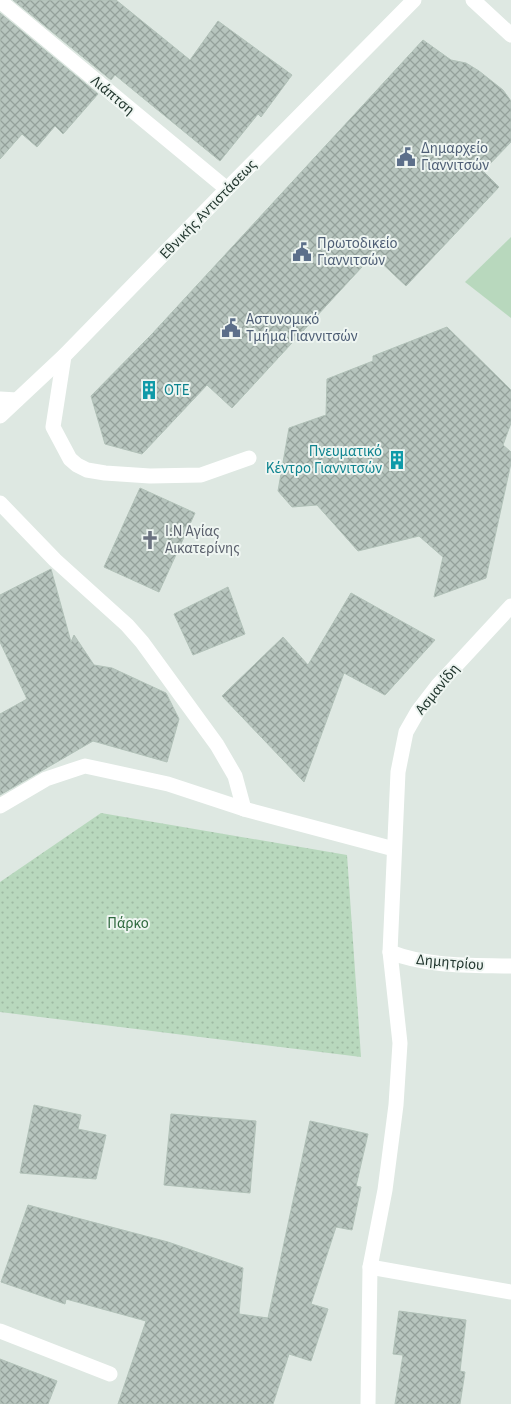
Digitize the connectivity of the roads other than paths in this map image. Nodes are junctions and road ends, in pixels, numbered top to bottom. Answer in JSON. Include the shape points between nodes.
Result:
{"nodes":[{"id":1,"x":414,"y":0,"type":"edge"},
{"id":2,"x":473,"y":0,"type":"edge"},
{"id":3,"x":0,"y":2,"type":"edge"},
{"id":4,"x":490,"y":5,"type":"edge"},
{"id":5,"x":511,"y":35,"type":"edge"},
{"id":6,"x":227,"y":189,"type":"junction"},
{"id":7,"x":64,"y":356,"type":"junction"},
{"id":8,"x":0,"y":399,"type":"edge"},
{"id":9,"x":17,"y":400,"type":"junction"},
{"id":10,"x":0,"y":416,"type":"edge"},
{"id":11,"x":249,"y":458,"type":"dead end"},
{"id":12,"x":0,"y":503,"type":"edge"},
{"id":13,"x":511,"y":606,"type":"edge"},
{"id":14,"x":0,"y":806,"type":"edge"},
{"id":15,"x":244,"y":809,"type":"junction"},
{"id":16,"x":394,"y":849,"type":"junction"},
{"id":17,"x":390,"y":952,"type":"junction"},
{"id":18,"x":511,"y":966,"type":"edge"},
{"id":19,"x":370,"y":1267,"type":"junction"},
{"id":20,"x":511,"y":1292,"type":"edge"},
{"id":21,"x":0,"y":1331,"type":"edge"},
{"id":22,"x":110,"y":1374,"type":"dead end"},
{"id":23,"x":368,"y":1404,"type":"edge"}],
"edges":[{"from":1,"to":6,"type":"street","name":"Εθνικής Αντιστάσεως"},
{"from":2,"to":4,"type":"street"},
{"from":3,"to":6,"type":"street","name":"Λιάπτση"},
{"from":4,"to":5,"type":"street"},
{"from":6,"to":7,"type":"street","name":"Εθνικής Αντιστάσεως"},
{"from":7,"to":9,"type":"street","name":"Εθνικής Αντιστάσεως"},
{"from":7,"to":11,"type":"street","via":[[53,427],[76,465],[114,474],[201,475]]},
{"from":8,"to":9,"type":"street"},
{"from":9,"to":10,"type":"street","name":"Εθνικής Αντιστάσεως"},
{"from":12,"to":15,"type":"street","via":[[142,642],[218,745],[235,776]]},
{"from":13,"to":16,"type":"street","name":"Ασμανίδη","via":[[438,685],[406,732],[398,772]]},
{"from":14,"to":15,"type":"street","via":[[46,779],[85,766],[168,784]]},
{"from":15,"to":16,"type":"street"},
{"from":16,"to":17,"type":"street","name":"Ασμανίδη"},
{"from":17,"to":18,"type":"street","name":"Δημητρίου","via":[[411,959]]},
{"from":17,"to":19,"type":"street","name":"Ασμανίδη","via":[[400,1043],[385,1190]]},
{"from":19,"to":20,"type":"street"},
{"from":19,"to":23,"type":"street","name":"Ασμανίδη"},
{"from":21,"to":22,"type":"street"}]}
